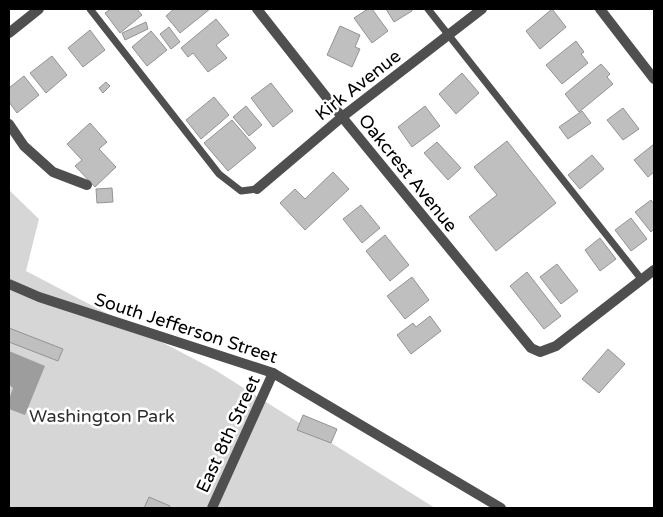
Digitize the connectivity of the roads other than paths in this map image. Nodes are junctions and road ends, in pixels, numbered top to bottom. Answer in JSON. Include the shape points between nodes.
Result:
{"nodes":[{"id":1,"x":39,"y":9,"type":"edge"},
{"id":2,"x":90,"y":9,"type":"edge"},
{"id":3,"x":257,"y":9,"type":"edge"},
{"id":4,"x":428,"y":9,"type":"edge"},
{"id":5,"x":482,"y":9,"type":"edge"},
{"id":6,"x":600,"y":9,"type":"edge"},
{"id":7,"x":9,"y":33,"type":"edge"},
{"id":8,"x":448,"y":35,"type":"junction"},
{"id":9,"x":654,"y":79,"type":"edge"},
{"id":10,"x":342,"y":117,"type":"junction"},
{"id":11,"x":9,"y":124,"type":"edge"},
{"id":12,"x":87,"y":185,"type":"dead end"},
{"id":13,"x":257,"y":189,"type":"joint"},
{"id":14,"x":654,"y":270,"type":"edge"},
{"id":15,"x":642,"y":280,"type":"junction"},
{"id":16,"x":9,"y":284,"type":"edge"},
{"id":17,"x":274,"y":373,"type":"junction"},
{"id":18,"x":212,"y":508,"type":"edge"},
{"id":19,"x":500,"y":508,"type":"edge"}],
"edges":[{"from":1,"to":7,"type":"street"},
{"from":2,"to":13,"type":"lane","via":[[219,174],[241,191]]},
{"from":3,"to":10,"type":"street","name":"Oakcrest Avenue"},
{"from":4,"to":8,"type":"lane"},
{"from":5,"to":8,"type":"street","name":"Kirk Avenue"},
{"from":6,"to":9,"type":"street"},
{"from":8,"to":10,"type":"street","name":"Kirk Avenue"},
{"from":8,"to":15,"type":"lane"},
{"from":10,"to":13,"type":"street","name":"Kirk Avenue"},
{"from":10,"to":15,"type":"street","name":"Oakcrest Avenue","via":[[526,342],[540,352],[556,346]]},
{"from":11,"to":12,"type":"street","via":[[24,146],[54,172]]},
{"from":14,"to":15,"type":"street"},
{"from":16,"to":17,"type":"street","name":"South Jefferson Street","via":[[39,297]]},
{"from":17,"to":18,"type":"street","name":"East 8th Street"},
{"from":17,"to":19,"type":"street","name":"South Jefferson Street"}]}
